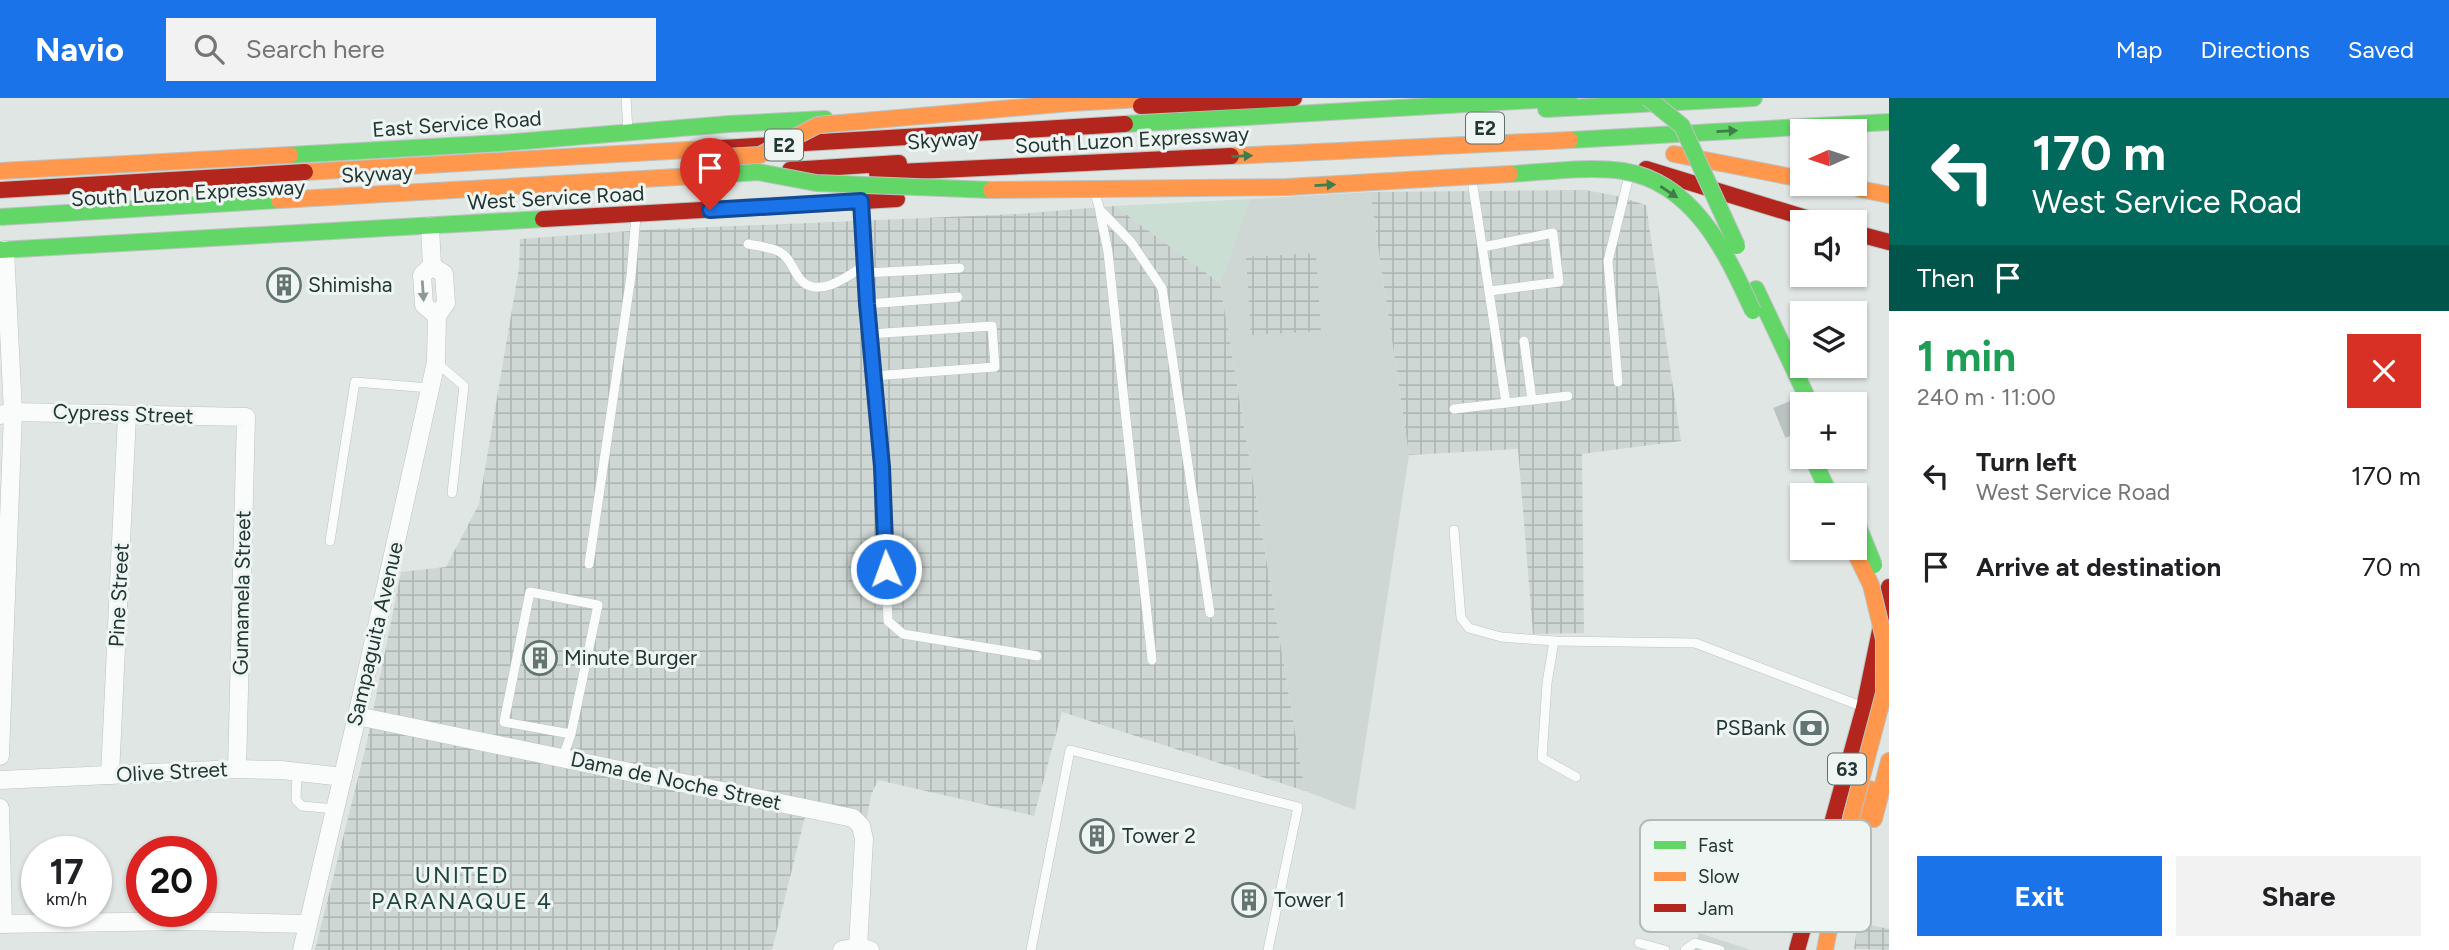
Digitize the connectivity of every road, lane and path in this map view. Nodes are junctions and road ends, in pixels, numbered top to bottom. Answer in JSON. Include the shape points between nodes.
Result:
{"nodes":[{"id":1,"x":626,"y":98,"type":"edge"},
{"id":2,"x":1160,"y":98,"type":"edge"},
{"id":3,"x":1294,"y":98,"type":"edge"},
{"id":4,"x":1569,"y":98,"type":"edge"},
{"id":5,"x":1648,"y":98,"type":"edge"},
{"id":6,"x":1754,"y":98,"type":"edge"},
{"id":7,"x":1889,"y":107,"type":"edge"},
{"id":8,"x":1889,"y":122,"type":"edge"},
{"id":9,"x":1545,"y":125,"type":"dead end"},
{"id":10,"x":1490,"y":128,"type":"dead end"},
{"id":11,"x":628,"y":133,"type":"junction"},
{"id":12,"x":1512,"y":144,"type":"junction"},
{"id":13,"x":677,"y":152,"type":"junction"},
{"id":14,"x":760,"y":155,"type":"junction"},
{"id":15,"x":1469,"y":164,"type":"junction"},
{"id":16,"x":1632,"y":166,"type":"junction"},
{"id":17,"x":0,"y":171,"type":"edge"},
{"id":18,"x":758,"y":173,"type":"junction"},
{"id":19,"x":1790,"y":176,"type":"edge"},
{"id":20,"x":679,"y":184,"type":"junction"},
{"id":21,"x":1093,"y":187,"type":"junction"},
{"id":22,"x":0,"y":190,"type":"edge"},
{"id":23,"x":1867,"y":190,"type":"edge"},
{"id":24,"x":1889,"y":195,"type":"edge"},
{"id":25,"x":0,"y":200,"type":"edge"},
{"id":26,"x":861,"y":201,"type":"junction"},
{"id":27,"x":1100,"y":210,"type":"junction"},
{"id":28,"x":1790,"y":213,"type":"edge"},
{"id":29,"x":636,"y":215,"type":"junction"},
{"id":30,"x":0,"y":216,"type":"edge"},
{"id":31,"x":0,"y":226,"type":"edge"},
{"id":32,"x":430,"y":226,"type":"junction"},
{"id":33,"x":1867,"y":236,"type":"edge"},
{"id":34,"x":1889,"y":242,"type":"edge"},
{"id":35,"x":747,"y":244,"type":"dead end"},
{"id":36,"x":1483,"y":247,"type":"junction"},
{"id":37,"x":2,"y":250,"type":"edge"},
{"id":38,"x":960,"y":268,"type":"dead end"},
{"id":39,"x":865,"y":269,"type":"junction"},
{"id":40,"x":1490,"y":292,"type":"junction"},
{"id":41,"x":958,"y":297,"type":"dead end"},
{"id":42,"x":867,"y":304,"type":"junction"},
{"id":43,"x":869,"y":334,"type":"junction"},
{"id":44,"x":1524,"y":341,"type":"dead end"},
{"id":45,"x":1766,"y":348,"type":"dead end"},
{"id":46,"x":436,"y":362,"type":"junction"},
{"id":47,"x":873,"y":376,"type":"junction"},
{"id":48,"x":1618,"y":382,"type":"dead end"},
{"id":49,"x":430,"y":388,"type":"junction"},
{"id":50,"x":1805,"y":392,"type":"tunnel mouth"},
{"id":51,"x":1568,"y":396,"type":"dead end"},
{"id":52,"x":1532,"y":400,"type":"junction"},
{"id":53,"x":1506,"y":404,"type":"junction"},
{"id":54,"x":1454,"y":409,"type":"dead end"},
{"id":55,"x":7,"y":413,"type":"edge"},
{"id":56,"x":127,"y":415,"type":"junction"},
{"id":57,"x":246,"y":416,"type":"joint"},
{"id":58,"x":1836,"y":470,"type":"dead end"},
{"id":59,"x":1841,"y":483,"type":"edge"},
{"id":60,"x":452,"y":493,"type":"dead end"},
{"id":61,"x":1454,"y":530,"type":"dead end"},
{"id":62,"x":330,"y":541,"type":"dead end"},
{"id":63,"x":1867,"y":548,"type":"edge"},
{"id":64,"x":1859,"y":560,"type":"edge"},
{"id":65,"x":589,"y":564,"type":"dead end"},
{"id":66,"x":1889,"y":587,"type":"edge"},
{"id":67,"x":1210,"y":613,"type":"dead end"},
{"id":68,"x":1889,"y":616,"type":"edge"},
{"id":69,"x":1554,"y":641,"type":"junction"},
{"id":70,"x":1037,"y":656,"type":"dead end"},
{"id":71,"x":1152,"y":660,"type":"dead end"},
{"id":72,"x":1864,"y":708,"type":"junction"},
{"id":73,"x":1889,"y":709,"type":"edge"},
{"id":74,"x":357,"y":716,"type":"junction"},
{"id":75,"x":571,"y":734,"type":"junction"},
{"id":76,"x":0,"y":756,"type":"edge"},
{"id":77,"x":562,"y":757,"type":"junction"},
{"id":78,"x":1889,"y":761,"type":"edge"},
{"id":79,"x":237,"y":769,"type":"junction"},
{"id":80,"x":297,"y":772,"type":"junction"},
{"id":81,"x":110,"y":775,"type":"junction"},
{"id":82,"x":343,"y":777,"type":"junction"},
{"id":83,"x":1576,"y":777,"type":"dead end"},
{"id":84,"x":0,"y":780,"type":"edge"},
{"id":85,"x":0,"y":808,"type":"edge"},
{"id":86,"x":335,"y":809,"type":"junction"},
{"id":87,"x":1857,"y":819,"type":"joint"},
{"id":88,"x":1833,"y":820,"type":"edge"},
{"id":89,"x":1871,"y":828,"type":"edge"},
{"id":90,"x":1,"y":924,"type":"edge"},
{"id":91,"x":308,"y":925,"type":"junction"},
{"id":92,"x":1802,"y":932,"type":"edge"},
{"id":93,"x":1821,"y":932,"type":"edge"},
{"id":94,"x":1828,"y":932,"type":"edge"},
{"id":95,"x":1843,"y":932,"type":"edge"},
{"id":96,"x":1639,"y":943,"type":"dead end"},
{"id":97,"x":857,"y":949,"type":"edge"},
{"id":98,"x":302,"y":950,"type":"edge"},
{"id":99,"x":1031,"y":950,"type":"edge"},
{"id":100,"x":1268,"y":950,"type":"edge"},
{"id":101,"x":1665,"y":950,"type":"edge"},
{"id":102,"x":1685,"y":950,"type":"edge"},
{"id":103,"x":1720,"y":950,"type":"edge"},
{"id":104,"x":1797,"y":950,"type":"edge"},
{"id":105,"x":1815,"y":950,"type":"edge"},
{"id":106,"x":1825,"y":950,"type":"edge"},
{"id":107,"x":1838,"y":950,"type":"edge"}],
"edges":[{"from":1,"to":11,"type":"lane"},
{"from":2,"to":14,"type":"main road","bridge":true,"via":[[818,125]]},
{"from":3,"to":11,"type":"main road","name":"East Service Road"},
{"from":4,"to":13,"type":"main road","name":"South Luzon Expressway","number":"E2"},
{"from":5,"to":50,"type":"main road","bridge":true,"via":[[1682,126]]},
{"from":6,"to":14,"type":"main road","name":"Skyway","number":"E2","bridge":true},
{"from":7,"to":9,"type":"main road"},
{"from":12,"to":8,"type":"main road","name":"South Luzon Expressway","number":"E2","one_way":true},
{"from":10,"to":18,"type":"main road","name":"Skyway","number":"E2","bridge":true},
{"from":11,"to":17,"type":"main road","name":"East Service Road"},
{"from":12,"to":19,"type":"main road","via":[[1638,149]]},
{"from":20,"to":12,"type":"main road","name":"South Luzon Expressway","number":"E2","one_way":true},
{"from":13,"to":20,"type":"lane"},
{"from":13,"to":22,"type":"main road","name":"South Luzon Expressway","number":"E2"},
{"from":14,"to":25,"type":"main road","name":"Skyway","number":"E2","bridge":true},
{"from":15,"to":16,"type":"main road","name":"West Service Road","via":[[1577,160]]},
{"from":15,"to":21,"type":"main road","name":"West Service Road"},
{"from":15,"to":36,"type":"lane"},
{"from":16,"to":28,"type":"main road","name":"West Service Road"},
{"from":16,"to":48,"type":"lane","via":[[1608,261]]},
{"from":18,"to":30,"type":"main road","name":"Skyway","number":"E2","bridge":true},
{"from":18,"to":45,"type":"main road","one_way":true,"bridge":true,"via":[[816,183],[1002,190],[1287,187],[1619,171],[1642,176],[1670,192],[1713,233],[1753,310]]},
{"from":20,"to":31,"type":"main road","name":"South Luzon Expressway","number":"E2"},
{"from":21,"to":26,"type":"main road","name":"West Service Road"},
{"from":21,"to":27,"type":"lane"},
{"from":23,"to":24,"type":"main road"},
{"from":26,"to":29,"type":"main road","name":"West Service Road"},
{"from":26,"to":39,"type":"lane"},
{"from":27,"to":67,"type":"lane","via":[[1131,242],[1162,288]]},
{"from":27,"to":71,"type":"lane"},
{"from":29,"to":32,"type":"main road","name":"West Service Road"},
{"from":29,"to":65,"type":"lane"},
{"from":32,"to":37,"type":"main road","name":"West Service Road"},
{"from":32,"to":46,"type":"street","name":"Sampaguita Avenue","via":[[432,266],[444,274],[446,303],[437,316]]},
{"from":33,"to":34,"type":"main road"},
{"from":35,"to":39,"type":"lane","via":[[779,252],[802,282],[814,287]]},
{"from":36,"to":40,"type":"lane"},
{"from":36,"to":40,"type":"lane","via":[[1553,233],[1559,282]]},
{"from":37,"to":55,"type":"street"},
{"from":38,"to":39,"type":"lane"},
{"from":39,"to":42,"type":"lane"},
{"from":40,"to":53,"type":"lane"},
{"from":41,"to":42,"type":"lane"},
{"from":42,"to":43,"type":"lane"},
{"from":43,"to":47,"type":"lane"},
{"from":43,"to":47,"type":"lane","via":[[992,326],[995,367]]},
{"from":44,"to":52,"type":"lane"},
{"from":46,"to":49,"type":"street","name":"Sampaguita Avenue"},
{"from":46,"to":60,"type":"lane","via":[[464,386]]},
{"from":47,"to":70,"type":"lane","via":[[888,621],[903,634]]},
{"from":49,"to":62,"type":"lane","via":[[355,382]]},
{"from":49,"to":74,"type":"street","name":"Sampaguita Avenue"},
{"from":51,"to":52,"type":"lane"},
{"from":52,"to":53,"type":"lane"},
{"from":53,"to":54,"type":"lane"},
{"from":55,"to":56,"type":"street","name":"Cypress Street"},
{"from":55,"to":76,"type":"street"},
{"from":56,"to":57,"type":"street","name":"Cypress Street"},
{"from":56,"to":81,"type":"street","name":"Pine Street"},
{"from":57,"to":79,"type":"street","name":"Gumamela Street"},
{"from":58,"to":59,"type":"main road"},
{"from":61,"to":69,"type":"lane","via":[[1461,618],[1469,628],[1501,637]]},
{"from":63,"to":68,"type":"main road","bridge":true},
{"from":64,"to":87,"type":"main road","bridge":true,"via":[[1871,585],[1884,639],[1884,693]]},
{"from":66,"to":72,"type":"main road","number":"63"},
{"from":69,"to":72,"type":"lane","via":[[1695,643]]},
{"from":69,"to":83,"type":"lane","via":[[1542,758]]},
{"from":72,"to":88,"type":"main road","number":"63"},
{"from":73,"to":87,"type":"main road"},
{"from":74,"to":77,"type":"street","name":"Dama de Noche Street"},
{"from":74,"to":82,"type":"street","name":"Sampaguita Avenue"},
{"from":75,"to":75,"type":"lane","via":[[598,605],[530,592],[504,722]]},
{"from":75,"to":77,"type":"lane"},
{"from":77,"to":97,"type":"street","name":"Dama de Noche Street","via":[[853,818],[861,826],[863,839]]},
{"from":78,"to":89,"type":"main road","number":"63"},
{"from":79,"to":80,"type":"street","name":"Olive Street"},
{"from":79,"to":81,"type":"street","name":"Olive Street"},
{"from":80,"to":82,"type":"street","name":"Olive Street"},
{"from":80,"to":86,"type":"lane","via":[[296,800],[302,806]]},
{"from":81,"to":84,"type":"street","name":"Olive Street"},
{"from":82,"to":86,"type":"street","name":"Sampaguita Avenue"},
{"from":85,"to":90,"type":"street"},
{"from":86,"to":91,"type":"street","name":"Sampaguita Avenue"},
{"from":90,"to":91,"type":"street","via":[[209,921]]},
{"from":91,"to":98,"type":"street","name":"Sampaguita Avenue"},
{"from":92,"to":104,"type":"main road","number":"63"},
{"from":93,"to":105,"type":"main road"},
{"from":94,"to":106,"type":"main road"},
{"from":95,"to":107,"type":"main road","number":"63"},
{"from":96,"to":101,"type":"lane"},
{"from":99,"to":100,"type":"lane","via":[[1070,750],[1298,807]]},
{"from":102,"to":103,"type":"lane","via":[[1695,943]]}]}
